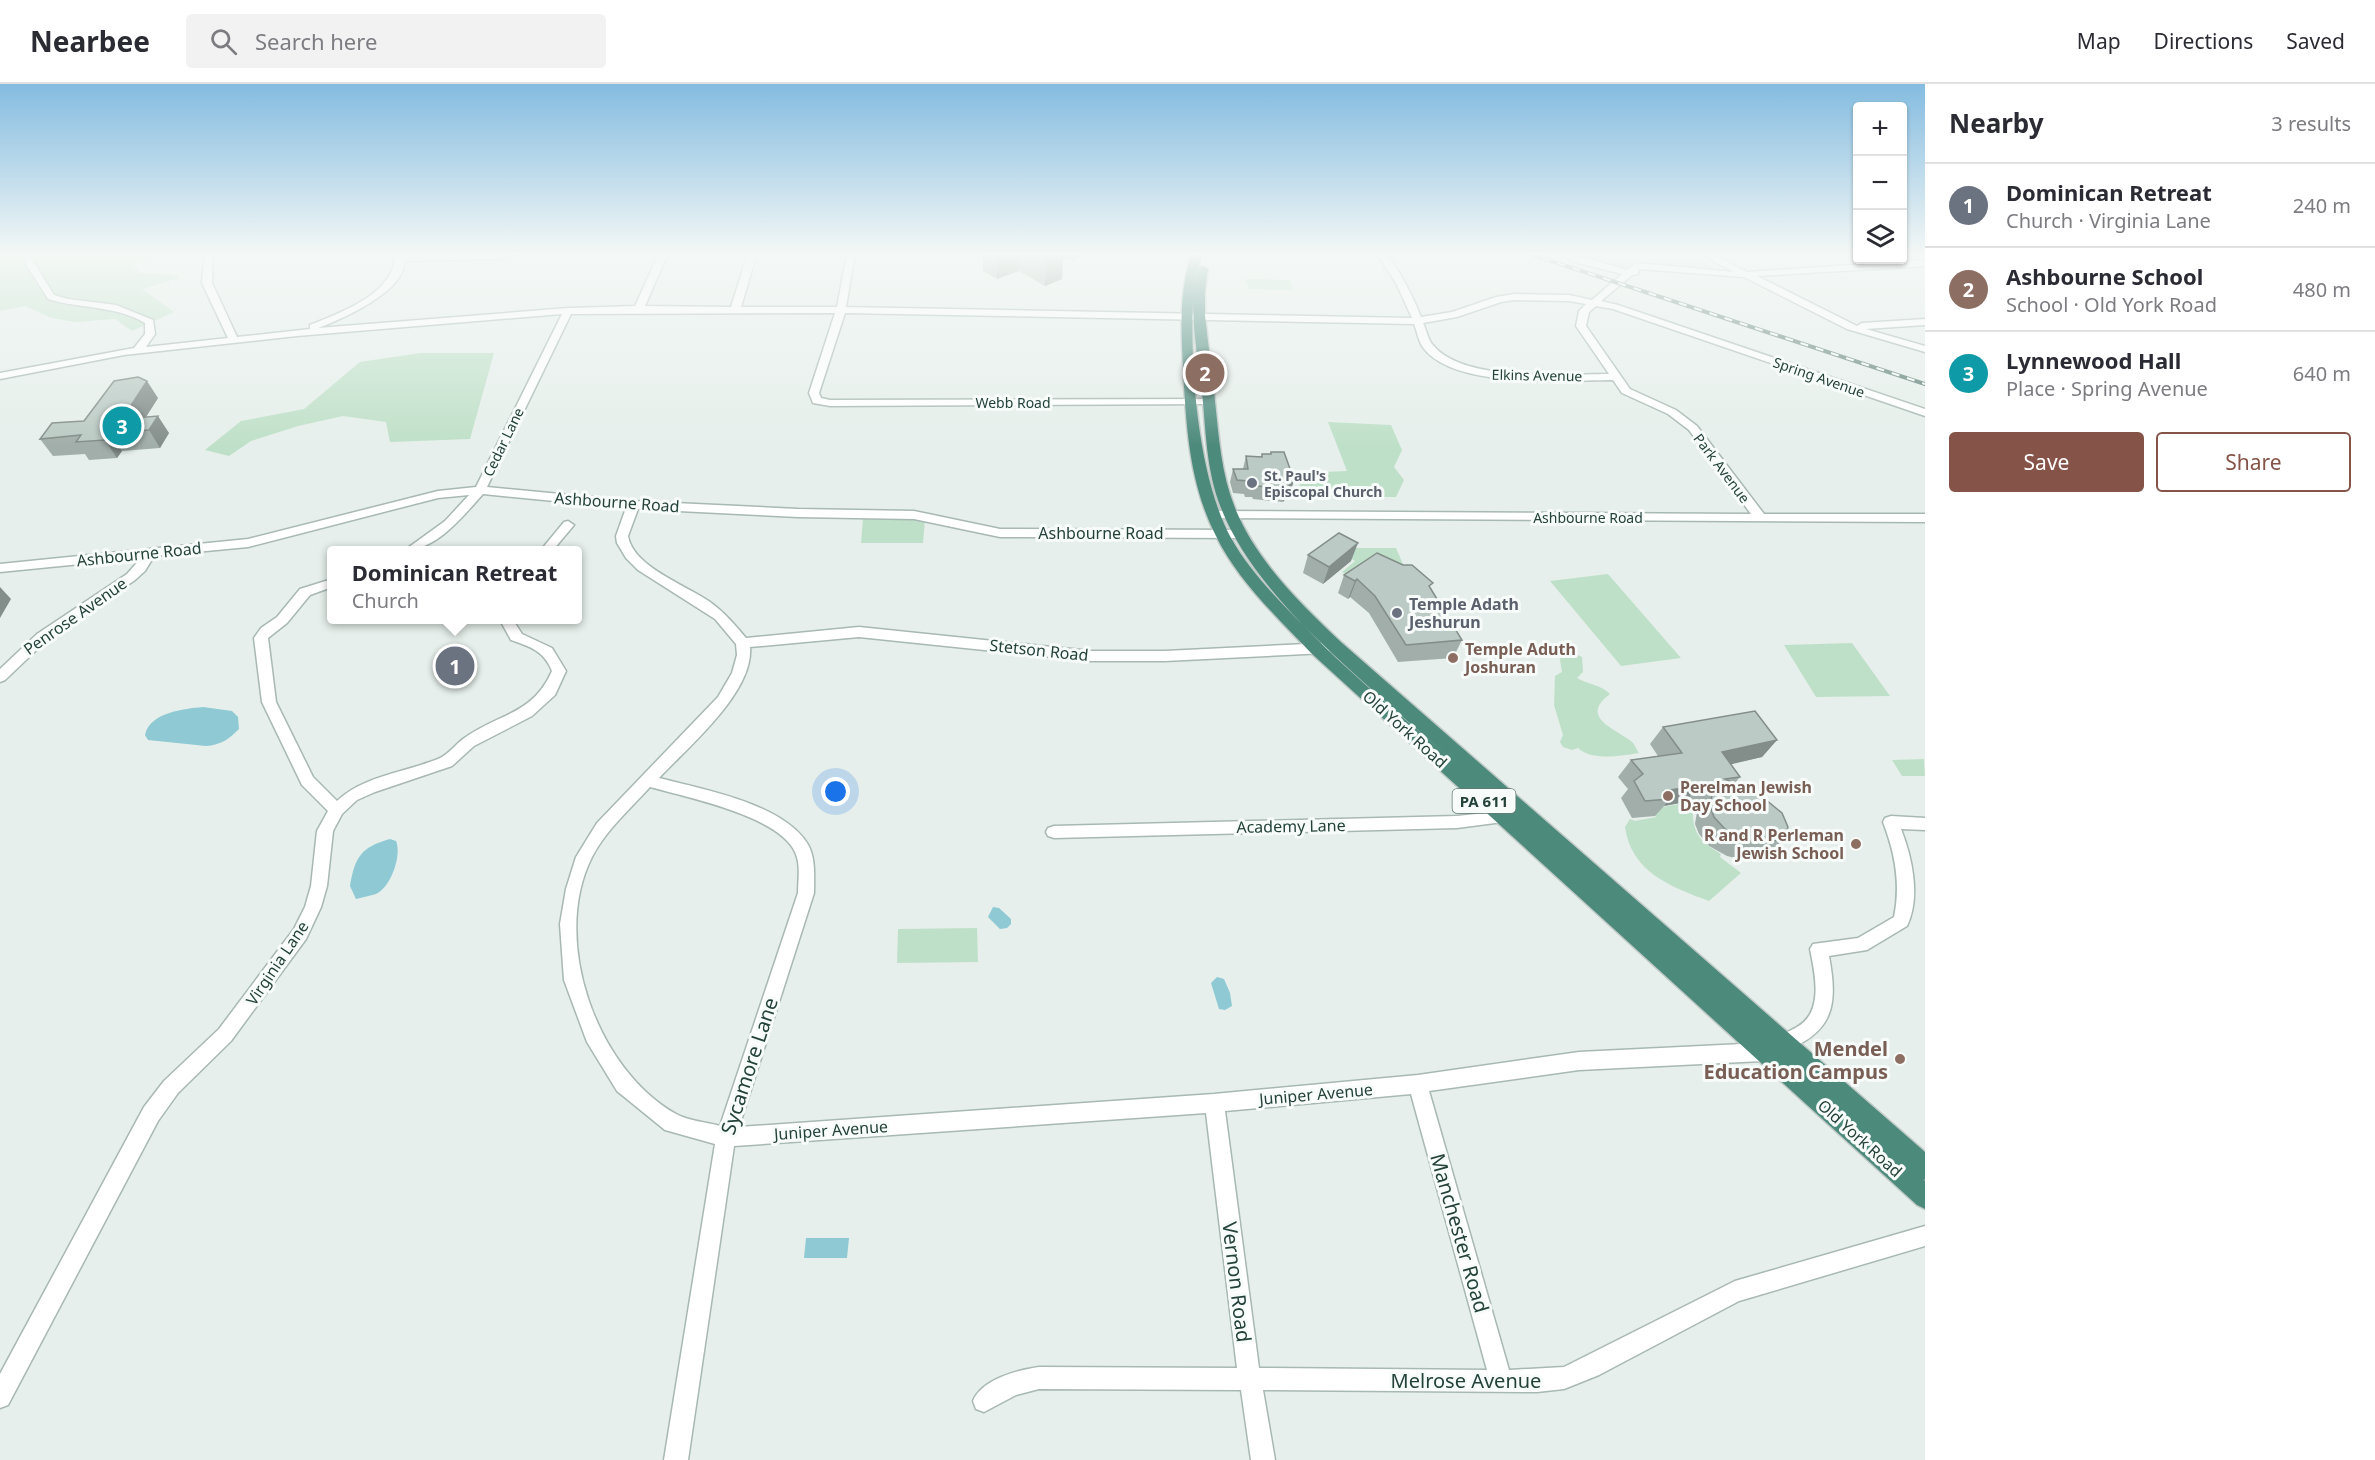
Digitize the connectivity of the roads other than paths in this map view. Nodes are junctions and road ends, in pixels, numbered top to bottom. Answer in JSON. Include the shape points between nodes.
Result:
{"nodes":[{"id":1,"x":142,"y":317,"type":"edge"},
{"id":2,"x":223,"y":317,"type":"edge"},
{"id":3,"x":337,"y":317,"type":"edge"},
{"id":4,"x":491,"y":317,"type":"edge"},
{"id":5,"x":565,"y":317,"type":"edge"},
{"id":6,"x":839,"y":317,"type":"edge"},
{"id":7,"x":1193,"y":317,"type":"edge"},
{"id":8,"x":1193,"y":317,"type":"edge"},
{"id":9,"x":1276,"y":317,"type":"edge"},
{"id":10,"x":1415,"y":317,"type":"edge"},
{"id":11,"x":1440,"y":317,"type":"edge"},
{"id":12,"x":1583,"y":317,"type":"edge"},
{"id":13,"x":1643,"y":317,"type":"edge"},
{"id":14,"x":1831,"y":317,"type":"edge"},
{"id":15,"x":1417,"y":321,"type":"junction"},
{"id":16,"x":1925,"y":322,"type":"edge"},
{"id":17,"x":1850,"y":327,"type":"junction"},
{"id":18,"x":297,"y":333,"type":"junction"},
{"id":19,"x":234,"y":341,"type":"junction"},
{"id":20,"x":1925,"y":349,"type":"edge"},
{"id":21,"x":137,"y":351,"type":"junction"},
{"id":22,"x":0,"y":376,"type":"edge"},
{"id":23,"x":1614,"y":376,"type":"junction"},
{"id":24,"x":1191,"y":401,"type":"junction"},
{"id":25,"x":1209,"y":402,"type":"junction"},
{"id":26,"x":1925,"y":413,"type":"edge"},
{"id":27,"x":480,"y":490,"type":"junction"},
{"id":28,"x":633,"y":506,"type":"junction"},
{"id":29,"x":1232,"y":514,"type":"junction"},
{"id":30,"x":1215,"y":515,"type":"junction"},
{"id":31,"x":1761,"y":518,"type":"junction"},
{"id":32,"x":1925,"y":518,"type":"edge"},
{"id":33,"x":568,"y":525,"type":"dead end"},
{"id":34,"x":1231,"y":534,"type":"junction"},
{"id":35,"x":417,"y":546,"type":"edge"},
{"id":36,"x":550,"y":546,"type":"edge"},
{"id":37,"x":148,"y":554,"type":"junction"},
{"id":38,"x":0,"y":568,"type":"edge"},
{"id":39,"x":327,"y":585,"type":"edge"},
{"id":40,"x":509,"y":624,"type":"edge"},
{"id":41,"x":743,"y":644,"type":"junction"},
{"id":42,"x":1327,"y":648,"type":"junction"},
{"id":43,"x":0,"y":677,"type":"edge"},
{"id":44,"x":646,"y":780,"type":"junction"},
{"id":45,"x":337,"y":810,"type":"junction"},
{"id":46,"x":1528,"y":815,"type":"junction"},
{"id":47,"x":1503,"y":818,"type":"junction"},
{"id":48,"x":1925,"y":824,"type":"edge"},
{"id":49,"x":1054,"y":832,"type":"dead end"},
{"id":50,"x":1774,"y":1047,"type":"junction"},
{"id":51,"x":1418,"y":1084,"type":"junction"},
{"id":52,"x":1214,"y":1103,"type":"junction"},
{"id":53,"x":726,"y":1137,"type":"junction"},
{"id":54,"x":1925,"y":1168,"type":"edge"},
{"id":55,"x":1925,"y":1197,"type":"edge"},
{"id":56,"x":1925,"y":1236,"type":"edge"},
{"id":57,"x":1250,"y":1380,"type":"junction"},
{"id":58,"x":1502,"y":1381,"type":"junction"},
{"id":59,"x":0,"y":1397,"type":"edge"},
{"id":60,"x":984,"y":1401,"type":"dead end"},
{"id":61,"x":676,"y":1460,"type":"edge"},
{"id":62,"x":1263,"y":1460,"type":"edge"}],
"edges":[{"from":1,"to":21,"type":"street","via":[[150,322],[151,329]]},
{"from":2,"to":19,"type":"street"},
{"from":3,"to":18,"type":"street"},
{"from":4,"to":18,"type":"street","name":"Spring Avenue"},
{"from":5,"to":27,"type":"street","name":"Cedar Lane"},
{"from":6,"to":24,"type":"street","name":"Webb Road","via":[[814,393],[817,401]]},
{"from":7,"to":24,"type":"highway","name":"Old York Road","number":"PA 611"},
{"from":8,"to":25,"type":"highway","name":"Old York Road","number":"PA 611"},
{"from":9,"to":15,"type":"street","name":"Spring Avenue"},
{"from":10,"to":15,"type":"street","name":"Elkins Avenue"},
{"from":11,"to":15,"type":"street","name":"Spring Avenue"},
{"from":12,"to":23,"type":"street","name":"Park Avenue","via":[[1581,326]]},
{"from":13,"to":26,"type":"street","name":"Spring Avenue"},
{"from":14,"to":17,"type":"street"},
{"from":15,"to":23,"type":"street","name":"Elkins Avenue","via":[[1432,351],[1473,371],[1501,376]]},
{"from":16,"to":17,"type":"street"},
{"from":17,"to":20,"type":"street"},
{"from":18,"to":19,"type":"street","name":"Spring Avenue"},
{"from":19,"to":21,"type":"street","name":"Spring Avenue"},
{"from":21,"to":22,"type":"street","name":"Spring Avenue"},
{"from":23,"to":31,"type":"street","name":"Park Avenue","via":[[1626,391],[1672,412],[1693,428]]},
{"from":24,"to":25,"type":"street","name":"Webb Road"},
{"from":24,"to":30,"type":"highway","name":"Old York Road","number":"PA 611","via":[[1198,464]]},
{"from":25,"to":29,"type":"highway","name":"Old York Road","number":"PA 611","via":[[1214,458]]},
{"from":27,"to":28,"type":"street","name":"Ashbourne Road"},
{"from":27,"to":35,"type":"street","name":"Cedar Lane","via":[[449,524]]},
{"from":27,"to":37,"type":"street","name":"Ashbourne Road","via":[[438,495],[272,539]]},
{"from":28,"to":34,"type":"street","name":"Ashbourne Road","via":[[914,515],[1000,532]]},
{"from":28,"to":41,"type":"street","via":[[622,536],[630,555],[642,567],[714,610]]},
{"from":29,"to":30,"type":"street","name":"Ashbourne Road"},
{"from":29,"to":31,"type":"street","name":"Ashbourne Road"},
{"from":29,"to":34,"type":"highway","name":"Old York Road","number":"PA 611"},
{"from":30,"to":34,"type":"highway","name":"Old York Road","number":"PA 611"},
{"from":31,"to":32,"type":"street","name":"Ashbourne Road"},
{"from":33,"to":36,"type":"street"},
{"from":34,"to":42,"type":"highway","name":"Old York Road","number":"PA 611","via":[[1259,587]]},
{"from":37,"to":38,"type":"street","name":"Ashbourne Road"},
{"from":37,"to":43,"type":"street","name":"Penrose Avenue","via":[[131,577],[42,637]]},
{"from":39,"to":45,"type":"street","via":[[305,592],[261,638],[269,702],[307,781]]},
{"from":40,"to":45,"type":"street","name":"Virginia Lane","via":[[516,637],[543,646],[552,656],[559,671],[550,691],[527,712],[470,742],[447,762],[370,788],[352,796]]},
{"from":41,"to":42,"type":"street","name":"Stetson Road","via":[[867,632],[1091,656]]},
{"from":41,"to":44,"type":"street","name":"Juniper Avenue","via":[[743,664],[730,691]]},
{"from":42,"to":46,"type":"highway","name":"Old York Road","number":"PA 611"},
{"from":42,"to":47,"type":"highway","name":"Old York Road","number":"PA 611"},
{"from":44,"to":53,"type":"street","name":"Juniper Avenue","via":[[603,827],[584,857],[568,924],[573,980],[593,1036],[624,1085],[672,1123]]},
{"from":44,"to":53,"type":"street","name":"Sycamore Lane","via":[[765,816],[785,828],[801,846],[807,869],[806,893]]},
{"from":45,"to":59,"type":"street","name":"Virginia Lane","via":[[326,831],[319,886],[303,928],[225,1035],[171,1087],[151,1114]]},
{"from":46,"to":47,"type":"street","name":"Academy Lane"},
{"from":46,"to":50,"type":"highway","name":"Old York Road","number":"PA 611"},
{"from":47,"to":49,"type":"street","name":"Academy Lane"},
{"from":47,"to":50,"type":"highway","name":"Old York Road","number":"PA 611"},
{"from":48,"to":50,"type":"street","name":"Juniper Avenue","via":[[1891,822],[1902,850],[1906,897],[1901,921],[1861,945],[1820,950],[1826,984],[1822,1008],[1810,1029]]},
{"from":50,"to":51,"type":"street","name":"Juniper Avenue","via":[[1580,1061]]},
{"from":50,"to":54,"type":"highway","name":"Old York Road","number":"PA 611"},
{"from":50,"to":55,"type":"highway","name":"Old York Road","number":"PA 611"},
{"from":51,"to":52,"type":"street","name":"Juniper Avenue"},
{"from":51,"to":58,"type":"street","name":"Manchester Road"},
{"from":52,"to":53,"type":"street","name":"Juniper Avenue"},
{"from":52,"to":57,"type":"street","name":"Vernon Road"},
{"from":53,"to":61,"type":"street","name":"Sycamore Lane"},
{"from":56,"to":58,"type":"street","name":"Melrose Avenue","via":[[1735,1292],[1564,1378]]},
{"from":57,"to":58,"type":"street","name":"Melrose Avenue"},
{"from":57,"to":60,"type":"street","name":"Melrose Avenue","via":[[1039,1378],[1019,1381]]},
{"from":57,"to":62,"type":"street","name":"Vernon Road"}]}
